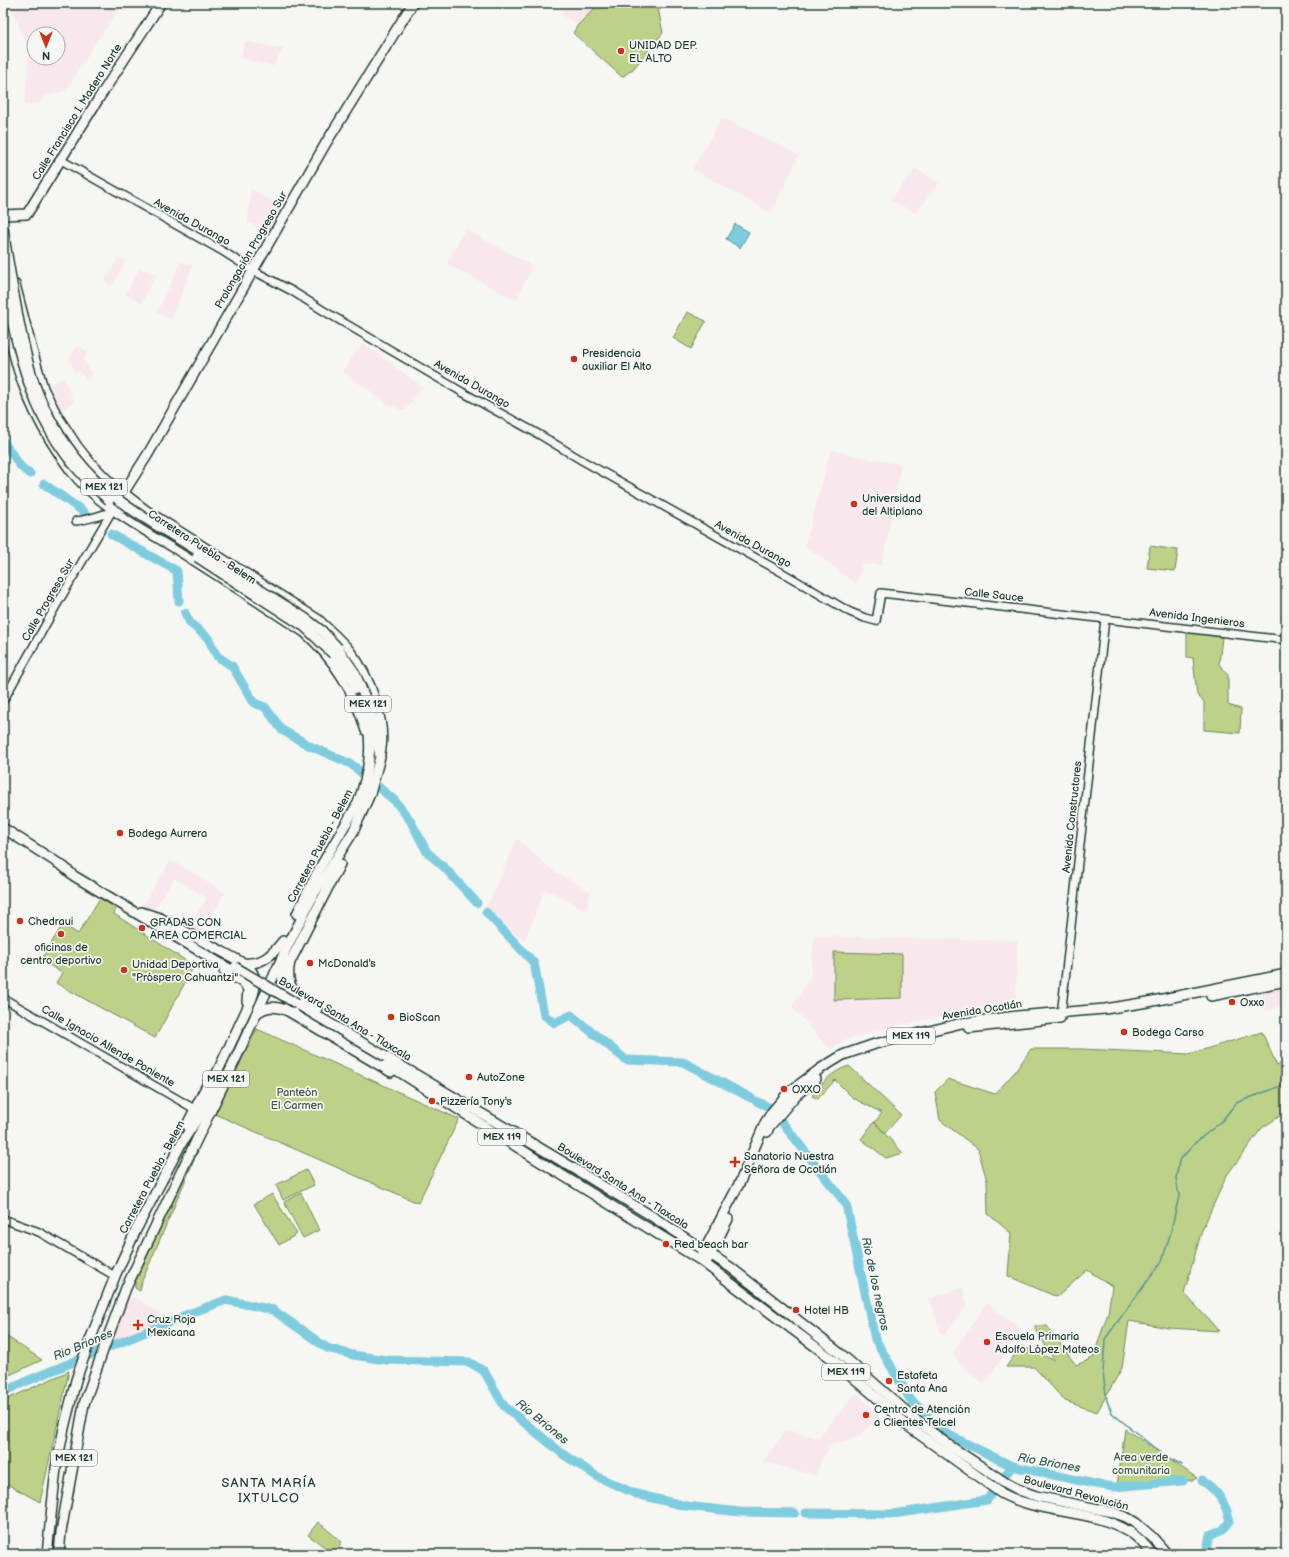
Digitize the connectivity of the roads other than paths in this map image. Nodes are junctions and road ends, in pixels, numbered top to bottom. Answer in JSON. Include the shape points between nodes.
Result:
{"nodes":[{"id":1,"x":161,"y":3,"type":"edge"},
{"id":2,"x":413,"y":3,"type":"edge"},
{"id":3,"x":61,"y":160,"type":"junction"},
{"id":4,"x":3,"y":215,"type":"edge"},
{"id":5,"x":3,"y":227,"type":"edge"},
{"id":6,"x":8,"y":262,"type":"junction"},
{"id":7,"x":254,"y":271,"type":"junction"},
{"id":8,"x":3,"y":278,"type":"edge"},
{"id":9,"x":3,"y":307,"type":"edge"},
{"id":10,"x":59,"y":416,"type":"junction"},
{"id":11,"x":42,"y":428,"type":"junction"},
{"id":12,"x":78,"y":446,"type":"junction"},
{"id":13,"x":57,"y":451,"type":"junction"},
{"id":14,"x":112,"y":483,"type":"junction"},
{"id":15,"x":125,"y":493,"type":"junction"},
{"id":16,"x":112,"y":496,"type":"junction"},
{"id":17,"x":100,"y":500,"type":"junction"},
{"id":18,"x":141,"y":505,"type":"junction"},
{"id":19,"x":125,"y":508,"type":"junction"},
{"id":20,"x":112,"y":511,"type":"junction"},
{"id":21,"x":127,"y":519,"type":"junction"},
{"id":22,"x":162,"y":520,"type":"junction"},
{"id":23,"x":76,"y":521,"type":"dead end"},
{"id":24,"x":153,"y":535,"type":"junction"},
{"id":25,"x":881,"y":593,"type":"joint"},
{"id":26,"x":1105,"y":619,"type":"junction"},
{"id":27,"x":1286,"y":640,"type":"edge"},
{"id":28,"x":336,"y":651,"type":"junction"},
{"id":29,"x":3,"y":701,"type":"edge"},
{"id":30,"x":380,"y":757,"type":"junction"},
{"id":31,"x":373,"y":761,"type":"junction"},
{"id":32,"x":366,"y":793,"type":"junction"},
{"id":33,"x":3,"y":828,"type":"edge"},
{"id":34,"x":353,"y":832,"type":"junction"},
{"id":35,"x":341,"y":834,"type":"junction"},
{"id":36,"x":64,"y":867,"type":"junction"},
{"id":37,"x":326,"y":876,"type":"junction"},
{"id":38,"x":284,"y":942,"type":"junction"},
{"id":39,"x":239,"y":971,"type":"junction"},
{"id":40,"x":1286,"y":974,"type":"edge"},
{"id":41,"x":1286,"y":981,"type":"edge"},
{"id":42,"x":260,"y":988,"type":"junction"},
{"id":43,"x":284,"y":990,"type":"junction"},
{"id":44,"x":3,"y":998,"type":"edge"},
{"id":45,"x":296,"y":1006,"type":"junction"},
{"id":46,"x":256,"y":1014,"type":"junction"},
{"id":47,"x":1062,"y":1015,"type":"junction"},
{"id":48,"x":413,"y":1077,"type":"junction"},
{"id":49,"x":198,"y":1112,"type":"junction"},
{"id":50,"x":182,"y":1170,"type":"junction"},
{"id":51,"x":598,"y":1183,"type":"junction"},
{"id":52,"x":592,"y":1194,"type":"junction"},
{"id":53,"x":149,"y":1206,"type":"junction"},
{"id":54,"x":161,"y":1213,"type":"junction"},
{"id":55,"x":3,"y":1219,"type":"edge"},
{"id":56,"x":135,"y":1233,"type":"junction"},
{"id":57,"x":688,"y":1239,"type":"junction"},
{"id":58,"x":715,"y":1240,"type":"junction"},
{"id":59,"x":148,"y":1241,"type":"junction"},
{"id":60,"x":707,"y":1253,"type":"junction"},
{"id":61,"x":702,"y":1262,"type":"junction"},
{"id":62,"x":730,"y":1267,"type":"junction"},
{"id":63,"x":115,"y":1276,"type":"junction"},
{"id":64,"x":812,"y":1345,"type":"junction"},
{"id":65,"x":833,"y":1348,"type":"junction"},
{"id":66,"x":947,"y":1450,"type":"junction"},
{"id":67,"x":968,"y":1458,"type":"junction"},
{"id":68,"x":963,"y":1466,"type":"junction"},
{"id":69,"x":1014,"y":1488,"type":"joint"},
{"id":70,"x":1008,"y":1496,"type":"joint"},
{"id":71,"x":47,"y":1554,"type":"edge"},
{"id":72,"x":59,"y":1554,"type":"edge"},
{"id":73,"x":1152,"y":1554,"type":"edge"},
{"id":74,"x":1167,"y":1554,"type":"edge"}],
"edges":[{"from":1,"to":3,"type":"main road","name":"Calle Francisco I. Madero Norte"},
{"from":2,"to":7,"type":"main road","name":"Prolongación Progreso Sur","via":[[326,142]]},
{"from":3,"to":4,"type":"main road","name":"Calle Francisco I. Madero Norte","via":[[27,214]]},
{"from":3,"to":7,"type":"street","name":"Avenida Durango"},
{"from":5,"to":6,"type":"main road","name":"Carretera Puebla - Belem","number":"MEX 121","bridge":true},
{"from":6,"to":10,"type":"street","name":"Carretera Puebla - Belem","via":[[14,275],[44,388]]},
{"from":6,"to":28,"type":"main road","name":"Carretera Puebla - Belem","number":"MEX 121","bridge":true,"via":[[21,332],[36,388],[55,427],[82,465],[117,498],[148,520],[305,618],[322,631]]},
{"from":7,"to":15,"type":"main road","name":"Prolongación Progreso Sur"},
{"from":7,"to":25,"type":"street","name":"Avenida Durango","via":[[292,290],[462,392],[850,612],[876,621]]},
{"from":8,"to":28,"type":"main road","name":"Carretera Puebla - Belem","number":"MEX 121","bridge":true,"via":[[21,359],[34,399],[46,425],[74,466],[93,487],[111,501],[304,627]]},
{"from":9,"to":11,"type":"street","via":[[19,374]]},
{"from":10,"to":11,"type":"street","via":[[53,429]]},
{"from":10,"to":12,"type":"street","name":"Carretera Puebla - Belem"},
{"from":11,"to":13,"type":"street"},
{"from":12,"to":13,"type":"street","via":[[64,446]]},
{"from":12,"to":14,"type":"street","name":"Carretera Puebla - Belem"},
{"from":13,"to":17,"type":"street","via":[[71,472]]},
{"from":14,"to":15,"type":"street","name":"Carretera Puebla - Belem"},
{"from":14,"to":16,"type":"street"},
{"from":15,"to":16,"type":"street"},
{"from":15,"to":18,"type":"street","name":"Carretera Puebla - Belem"},
{"from":15,"to":19,"type":"street"},
{"from":15,"to":20,"type":"main road","name":"Prolongación Progreso Sur"},
{"from":16,"to":17,"type":"street"},
{"from":16,"to":20,"type":"street"},
{"from":17,"to":20,"type":"street"},
{"from":18,"to":19,"type":"street"},
{"from":18,"to":22,"type":"street","name":"Carretera Puebla - Belem"},
{"from":19,"to":20,"type":"street"},
{"from":19,"to":21,"type":"street"},
{"from":20,"to":21,"type":"street"},
{"from":20,"to":23,"type":"street"},
{"from":20,"to":29,"type":"street","name":"Calle Progreso Sur"},
{"from":21,"to":24,"type":"street"},
{"from":22,"to":24,"type":"street"},
{"from":22,"to":30,"type":"street","name":"Carretera Puebla - Belem","via":[[319,619],[350,651],[374,694],[382,719],[384,747]]},
{"from":24,"to":31,"type":"street","via":[[304,633],[317,645],[333,664],[351,693],[365,729]]},
{"from":25,"to":26,"type":"street","name":"Calle Sauce"},
{"from":26,"to":27,"type":"street","name":"Avenida Ingenieros"},
{"from":26,"to":47,"type":"street","name":"Avenida Constructores"},
{"from":28,"to":30,"type":"main road","name":"Carretera Puebla - Belem","number":"MEX 121","via":[[355,673],[365,696],[374,721]]},
{"from":28,"to":31,"type":"main road","name":"Carretera Puebla - Belem","number":"MEX 121","via":[[359,695],[365,713]]},
{"from":30,"to":31,"type":"main road","name":"Carretera Puebla - Belem","number":"MEX 121"},
{"from":31,"to":32,"type":"main road","name":"Carretera Puebla - Belem","number":"MEX 121"},
{"from":32,"to":34,"type":"main road","name":"Carretera Puebla - Belem","number":"MEX 121","via":[[364,810]]},
{"from":32,"to":35,"type":"main road","name":"Carretera Puebla - Belem","number":"MEX 121"},
{"from":33,"to":36,"type":"main road"},
{"from":34,"to":37,"type":"main road","name":"Carretera Puebla - Belem","number":"MEX 121"},
{"from":34,"to":45,"type":"main road","via":[[343,858],[290,962],[288,980]]},
{"from":35,"to":37,"type":"main road"},
{"from":35,"to":38,"type":"main road","name":"Carretera Puebla - Belem","number":"MEX 121","via":[[318,871]]},
{"from":36,"to":39,"type":"main road","via":[[74,876],[158,927]]},
{"from":36,"to":39,"type":"main road","via":[[70,868]]},
{"from":37,"to":42,"type":"main road","name":"Carretera Puebla - Belem","number":"MEX 121"},
{"from":37,"to":43,"type":"main road","via":[[321,892],[284,964]]},
{"from":38,"to":39,"type":"main road","via":[[264,960]]},
{"from":38,"to":42,"type":"main road","name":"Carretera Puebla - Belem","number":"MEX 121"},
{"from":39,"to":42,"type":"main road"},
{"from":39,"to":42,"type":"main road","via":[[253,972]]},
{"from":39,"to":45,"type":"main road","name":"Boulevard Santa Ana - Tlaxcala","bridge":true},
{"from":40,"to":47,"type":"main road","name":"Avenida Ocotlán","number":"MEX 119","via":[[1148,1002]]},
{"from":41,"to":47,"type":"main road","name":"Avenida Ocotlán","number":"MEX 119","via":[[1105,1015]]},
{"from":42,"to":43,"type":"main road"},
{"from":42,"to":46,"type":"main road","name":"Carretera Puebla - Belem","number":"MEX 121"},
{"from":42,"to":49,"type":"main road"},
{"from":43,"to":45,"type":"main road"},
{"from":43,"to":45,"type":"main road","via":[[288,1002]]},
{"from":44,"to":49,"type":"street","name":"Calle Ignacio Allende Poniente"},
{"from":45,"to":46,"type":"main road","via":[[263,1009]]},
{"from":45,"to":48,"type":"main road","name":"Boulevard Santa Ana - Tlaxcala"},
{"from":46,"to":50,"type":"main road","name":"Carretera Puebla - Belem","number":"MEX 121"},
{"from":47,"to":58,"type":"main road","name":"Avenida Ocotlán","number":"MEX 119","via":[[964,1029],[876,1050],[842,1061],[826,1071],[764,1123]]},
{"from":48,"to":51,"type":"main road","name":"Boulevard Santa Ana - Tlaxcala","number":"MEX 119"},
{"from":48,"to":52,"type":"main road","name":"Boulevard Santa Ana - Tlaxcala","number":"MEX 119"},
{"from":49,"to":50,"type":"main road"},
{"from":49,"to":53,"type":"main road","name":"Carretera Puebla - Belem","number":"MEX 121"},
{"from":50,"to":54,"type":"main road","name":"Carretera Puebla - Belem","number":"MEX 121"},
{"from":51,"to":52,"type":"main road"},
{"from":51,"to":57,"type":"main road","name":"Boulevard Santa Ana - Tlaxcala","number":"MEX 119"},
{"from":52,"to":61,"type":"main road","name":"Boulevard Santa Ana - Tlaxcala","number":"MEX 119"},
{"from":53,"to":54,"type":"main road","via":[[153,1214]]},
{"from":53,"to":56,"type":"main road","name":"Carretera Puebla - Belem","number":"MEX 121"},
{"from":54,"to":59,"type":"main road","name":"Carretera Puebla - Belem","number":"MEX 121"},
{"from":55,"to":63,"type":"street","via":[[39,1232]]},
{"from":56,"to":59,"type":"main road","via":[[139,1230],[146,1231]]},
{"from":56,"to":63,"type":"main road","name":"Carretera Puebla - Belem","number":"MEX 121"},
{"from":57,"to":58,"type":"main road"},
{"from":57,"to":60,"type":"main road","name":"Boulevard Santa Ana - Tlaxcala","number":"MEX 119"},
{"from":58,"to":60,"type":"main road","name":"Avenida Ocotlán","number":"MEX 119"},
{"from":58,"to":62,"type":"main road","via":[[720,1254]]},
{"from":59,"to":72,"type":"main road","name":"Carretera Puebla - Belem","number":"MEX 121","via":[[126,1288],[84,1404]]},
{"from":60,"to":61,"type":"main road","name":"Avenida Ocotlán","number":"MEX 119"},
{"from":60,"to":62,"type":"main road","name":"Boulevard Santa Ana - Tlaxcala","number":"MEX 119"},
{"from":61,"to":64,"type":"main road","name":"Boulevard Santa Ana - Tlaxcala","number":"MEX 119"},
{"from":62,"to":65,"type":"main road","name":"Boulevard Santa Ana - Tlaxcala","number":"MEX 119"},
{"from":63,"to":71,"type":"main road","name":"Carretera Puebla - Belem","number":"MEX 121","via":[[81,1365],[64,1428],[56,1468]]},
{"from":64,"to":65,"type":"main road","via":[[816,1340]]},
{"from":64,"to":66,"type":"main road","name":"Boulevard Santa Ana - Tlaxcala","number":"MEX 119","via":[[905,1424]]},
{"from":65,"to":66,"type":"main road","name":"Boulevard Santa Ana - Tlaxcala","number":"MEX 119"},
{"from":66,"to":67,"type":"main road","name":"Boulevard Santa Ana - Tlaxcala","number":"MEX 119"},
{"from":66,"to":68,"type":"main road","name":"Boulevard Santa Ana - Tlaxcala","number":"MEX 119"},
{"from":67,"to":68,"type":"main road"},
{"from":67,"to":69,"type":"main road","name":"Boulevard Santa Ana - Tlaxcala","number":"MEX 119"},
{"from":68,"to":70,"type":"main road","name":"Boulevard Santa Ana - Tlaxcala","number":"MEX 119"},
{"from":69,"to":74,"type":"main road","name":"Boulevard Revolución","number":"MEX 119","via":[[1036,1496],[1126,1517],[1152,1536]]},
{"from":70,"to":73,"type":"main road","name":"Boulevard Revolución","number":"MEX 119","via":[[1027,1504],[1083,1514],[1112,1523],[1131,1533]]}]}
